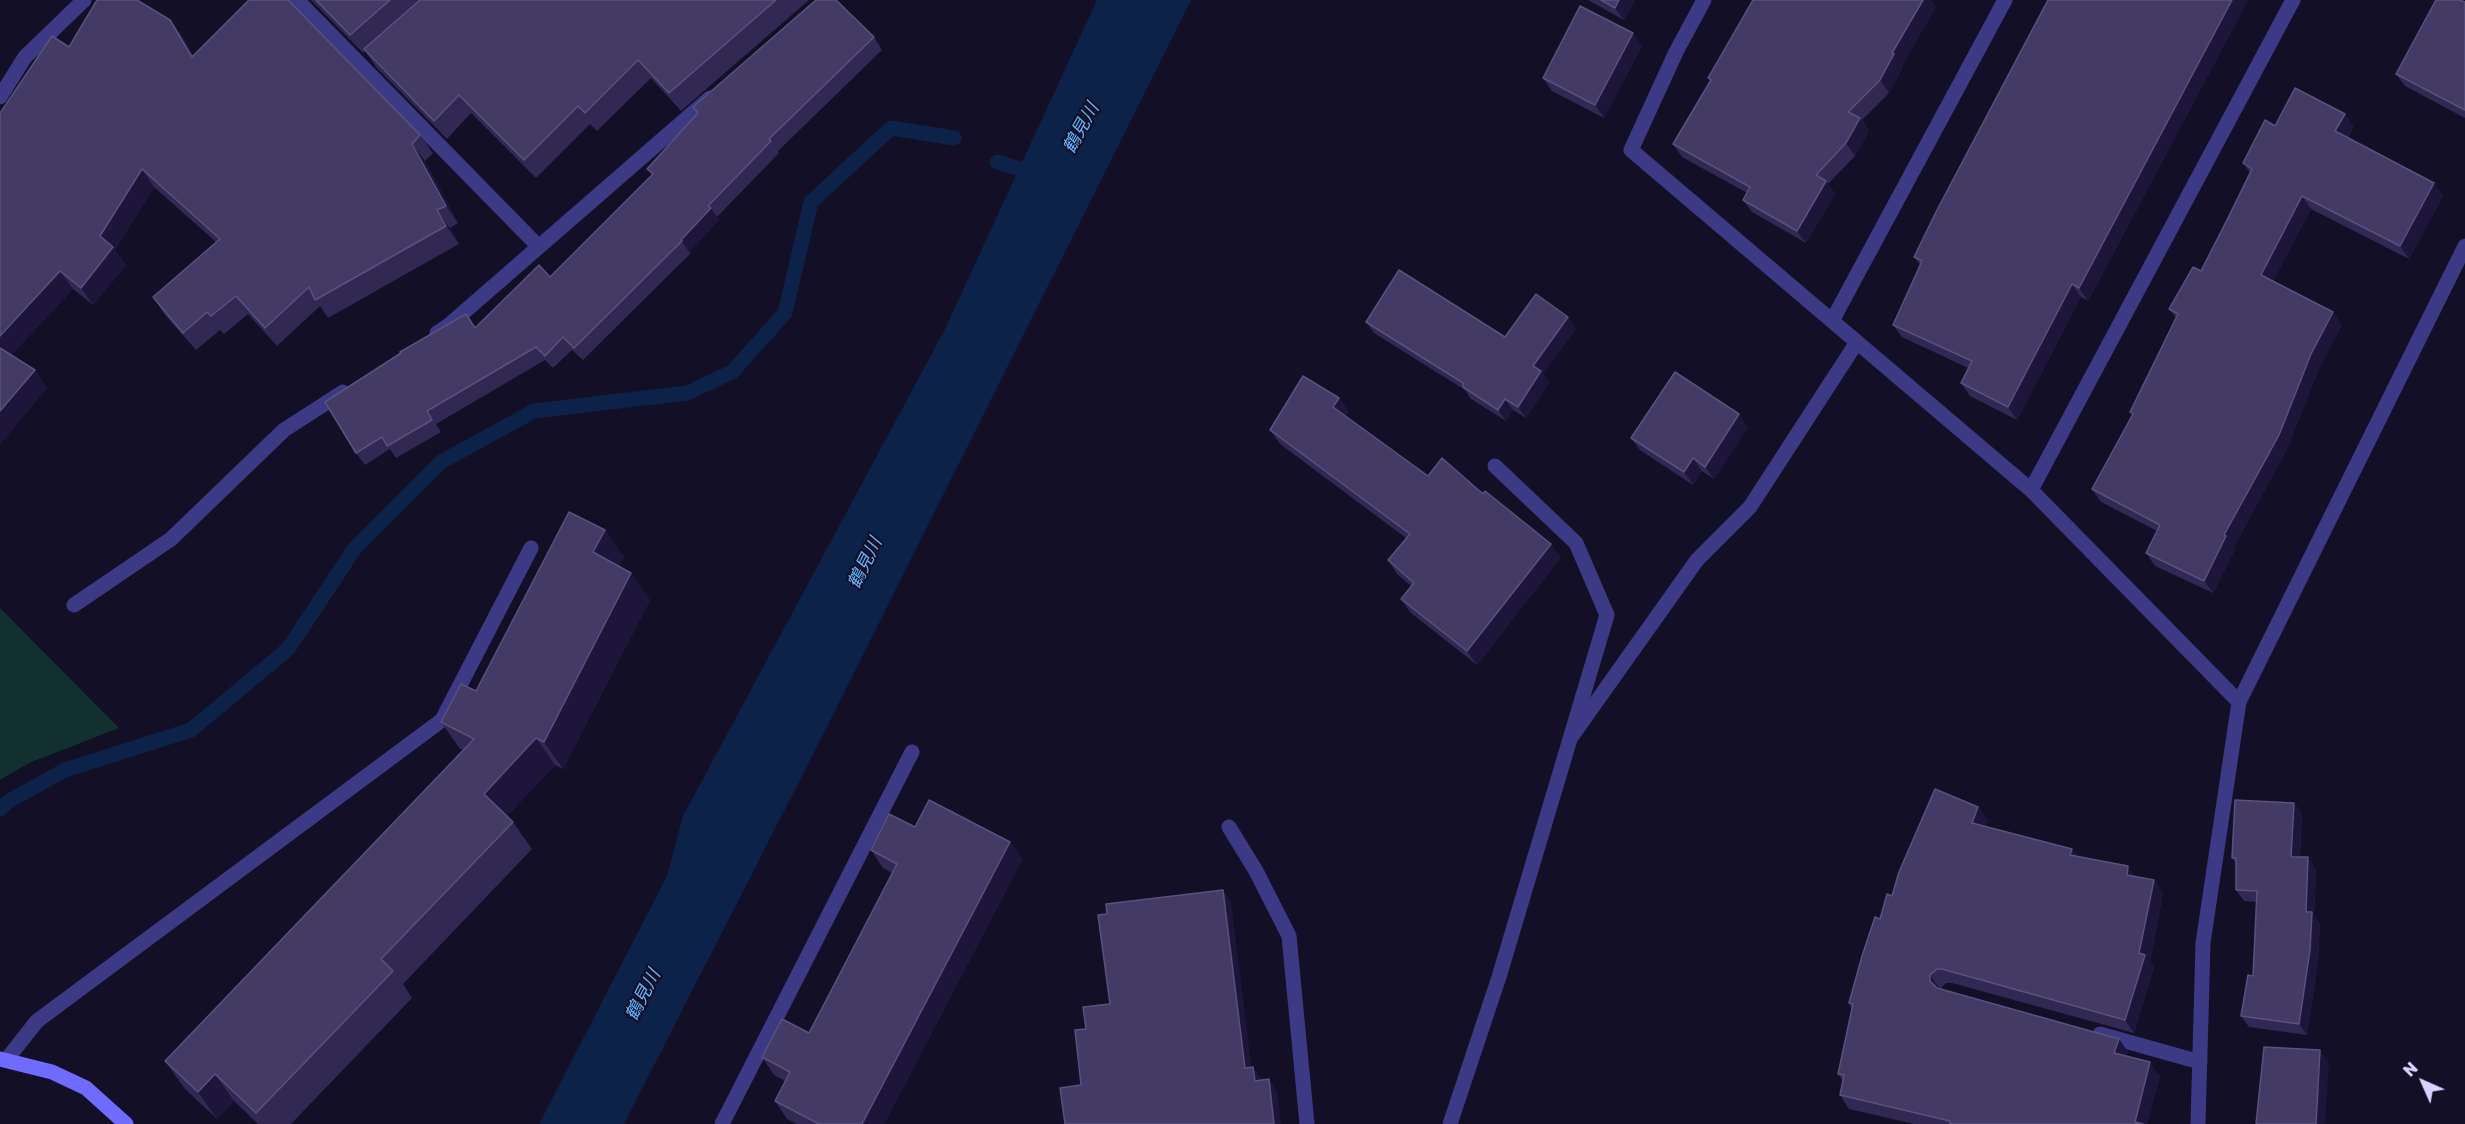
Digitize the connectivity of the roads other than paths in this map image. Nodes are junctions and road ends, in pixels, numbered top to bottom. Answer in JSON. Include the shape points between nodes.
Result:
{"nodes":[{"id":1,"x":84,"y":0,"type":"edge"},
{"id":2,"x":297,"y":0,"type":"edge"},
{"id":3,"x":1704,"y":0,"type":"edge"},
{"id":4,"x":2004,"y":0,"type":"edge"},
{"id":5,"x":2292,"y":0,"type":"edge"},
{"id":6,"x":726,"y":85,"type":"edge"},
{"id":7,"x":0,"y":97,"type":"edge"},
{"id":8,"x":2465,"y":246,"type":"edge"},
{"id":9,"x":538,"y":247,"type":"junction"},
{"id":10,"x":2451,"y":272,"type":"junction"},
{"id":11,"x":2465,"y":280,"type":"edge"},
{"id":12,"x":1832,"y":321,"type":"junction"},
{"id":13,"x":1857,"y":342,"type":"junction"},
{"id":14,"x":420,"y":344,"type":"edge"},
{"id":15,"x":352,"y":387,"type":"edge"},
{"id":16,"x":1495,"y":466,"type":"dead end"},
{"id":17,"x":2031,"y":490,"type":"junction"},
{"id":18,"x":531,"y":548,"type":"dead end"},
{"id":19,"x":74,"y":605,"type":"dead end"},
{"id":20,"x":2239,"y":702,"type":"junction"},
{"id":21,"x":1572,"y":736,"type":"junction"},
{"id":22,"x":912,"y":752,"type":"dead end"},
{"id":23,"x":1229,"y":827,"type":"dead end"},
{"id":24,"x":2086,"y":1030,"type":"edge"},
{"id":25,"x":4,"y":1059,"type":"edge"},
{"id":26,"x":2200,"y":1062,"type":"junction"},
{"id":27,"x":126,"y":1124,"type":"edge"},
{"id":28,"x":722,"y":1124,"type":"edge"},
{"id":29,"x":1307,"y":1124,"type":"edge"},
{"id":30,"x":1450,"y":1124,"type":"edge"},
{"id":31,"x":2198,"y":1124,"type":"edge"}],
"edges":[{"from":1,"to":7,"type":"street","via":[[25,57]]},
{"from":2,"to":9,"type":"street","via":[[367,62]]},
{"from":3,"to":12,"type":"street","via":[[1630,150]]},
{"from":4,"to":12,"type":"street"},
{"from":5,"to":17,"type":"street"},
{"from":6,"to":9,"type":"street"},
{"from":8,"to":10,"type":"street"},
{"from":9,"to":14,"type":"street","via":[[449,325]]},
{"from":10,"to":11,"type":"street"},
{"from":10,"to":20,"type":"street"},
{"from":12,"to":13,"type":"street"},
{"from":13,"to":17,"type":"street"},
{"from":13,"to":21,"type":"street","via":[[1750,507],[1696,560]]},
{"from":15,"to":19,"type":"street","via":[[284,430],[171,539]]},
{"from":16,"to":21,"type":"street","via":[[1576,543],[1607,615]]},
{"from":17,"to":20,"type":"street"},
{"from":18,"to":25,"type":"street","via":[[442,720],[37,1021]]},
{"from":20,"to":26,"type":"street","via":[[2203,943]]},
{"from":21,"to":30,"type":"street"},
{"from":22,"to":28,"type":"street"},
{"from":23,"to":29,"type":"street","via":[[1289,936]]},
{"from":24,"to":26,"type":"street"},
{"from":25,"to":27,"type":"street","via":[[52,1072],[86,1088]]},
{"from":26,"to":31,"type":"street"}]}
